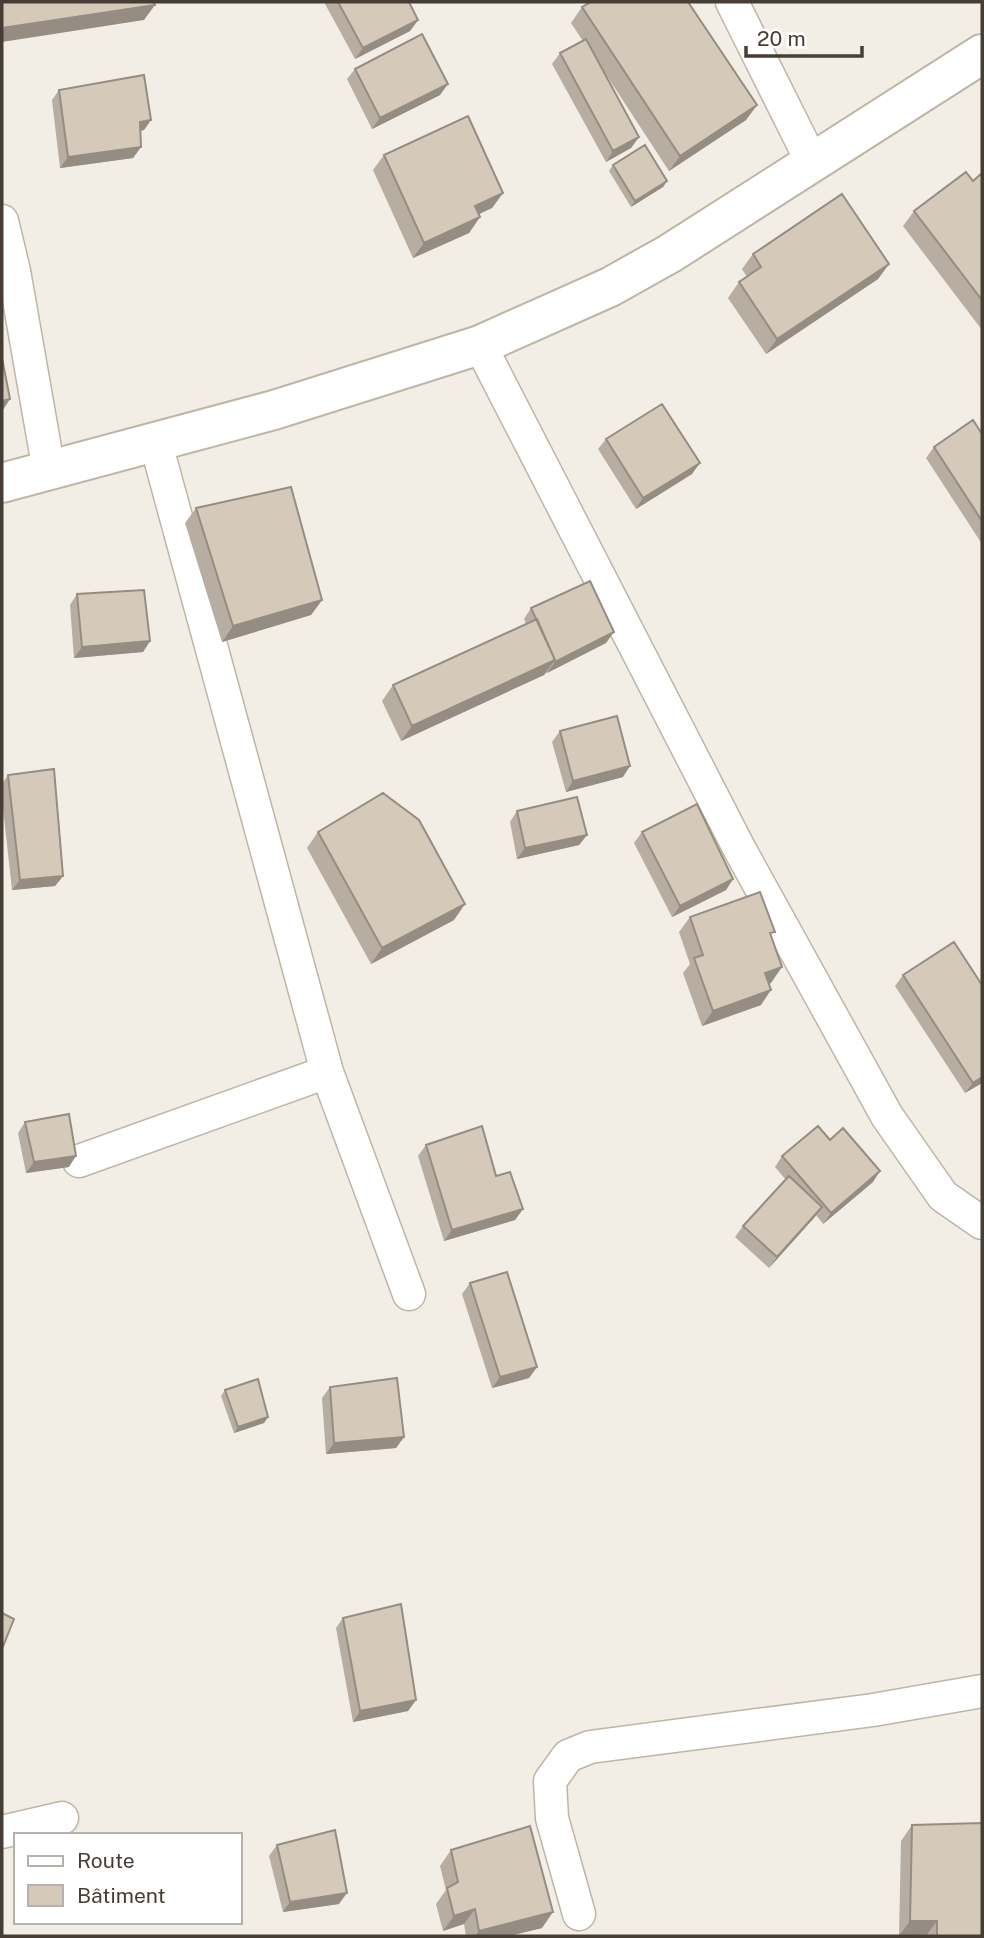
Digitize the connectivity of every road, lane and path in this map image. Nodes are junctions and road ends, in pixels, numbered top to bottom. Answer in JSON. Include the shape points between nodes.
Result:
{"nodes":[{"id":1,"x":732,"y":2,"type":"edge"},
{"id":2,"x":982,"y":56,"type":"edge"},
{"id":3,"x":812,"y":162,"type":"junction"},
{"id":4,"x":2,"y":221,"type":"edge"},
{"id":5,"x":480,"y":345,"type":"junction"},
{"id":6,"x":155,"y":440,"type":"junction"},
{"id":7,"x":49,"y":471,"type":"junction"},
{"id":8,"x":2,"y":483,"type":"edge"},
{"id":9,"x":327,"y":1072,"type":"junction"},
{"id":10,"x":79,"y":1160,"type":"dead end"},
{"id":11,"x":982,"y":1223,"type":"edge"},
{"id":12,"x":409,"y":1294,"type":"dead end"},
{"id":13,"x":982,"y":1691,"type":"edge"},
{"id":14,"x":62,"y":1818,"type":"dead end"},
{"id":15,"x":2,"y":1832,"type":"edge"},
{"id":16,"x":579,"y":1914,"type":"dead end"}],
"edges":[{"from":1,"to":3,"type":"street"},
{"from":2,"to":3,"type":"street"},
{"from":3,"to":5,"type":"street","via":[[622,280]]},
{"from":4,"to":7,"type":"street"},
{"from":5,"to":6,"type":"street","via":[[274,410]]},
{"from":5,"to":11,"type":"street","via":[[740,850],[887,1116],[943,1196]]},
{"from":6,"to":7,"type":"street"},
{"from":6,"to":9,"type":"street"},
{"from":7,"to":8,"type":"street"},
{"from":9,"to":10,"type":"street"},
{"from":9,"to":12,"type":"street"},
{"from":13,"to":16,"type":"street","via":[[590,1747],[568,1756],[550,1781],[552,1818]]},
{"from":14,"to":15,"type":"street"}]}
